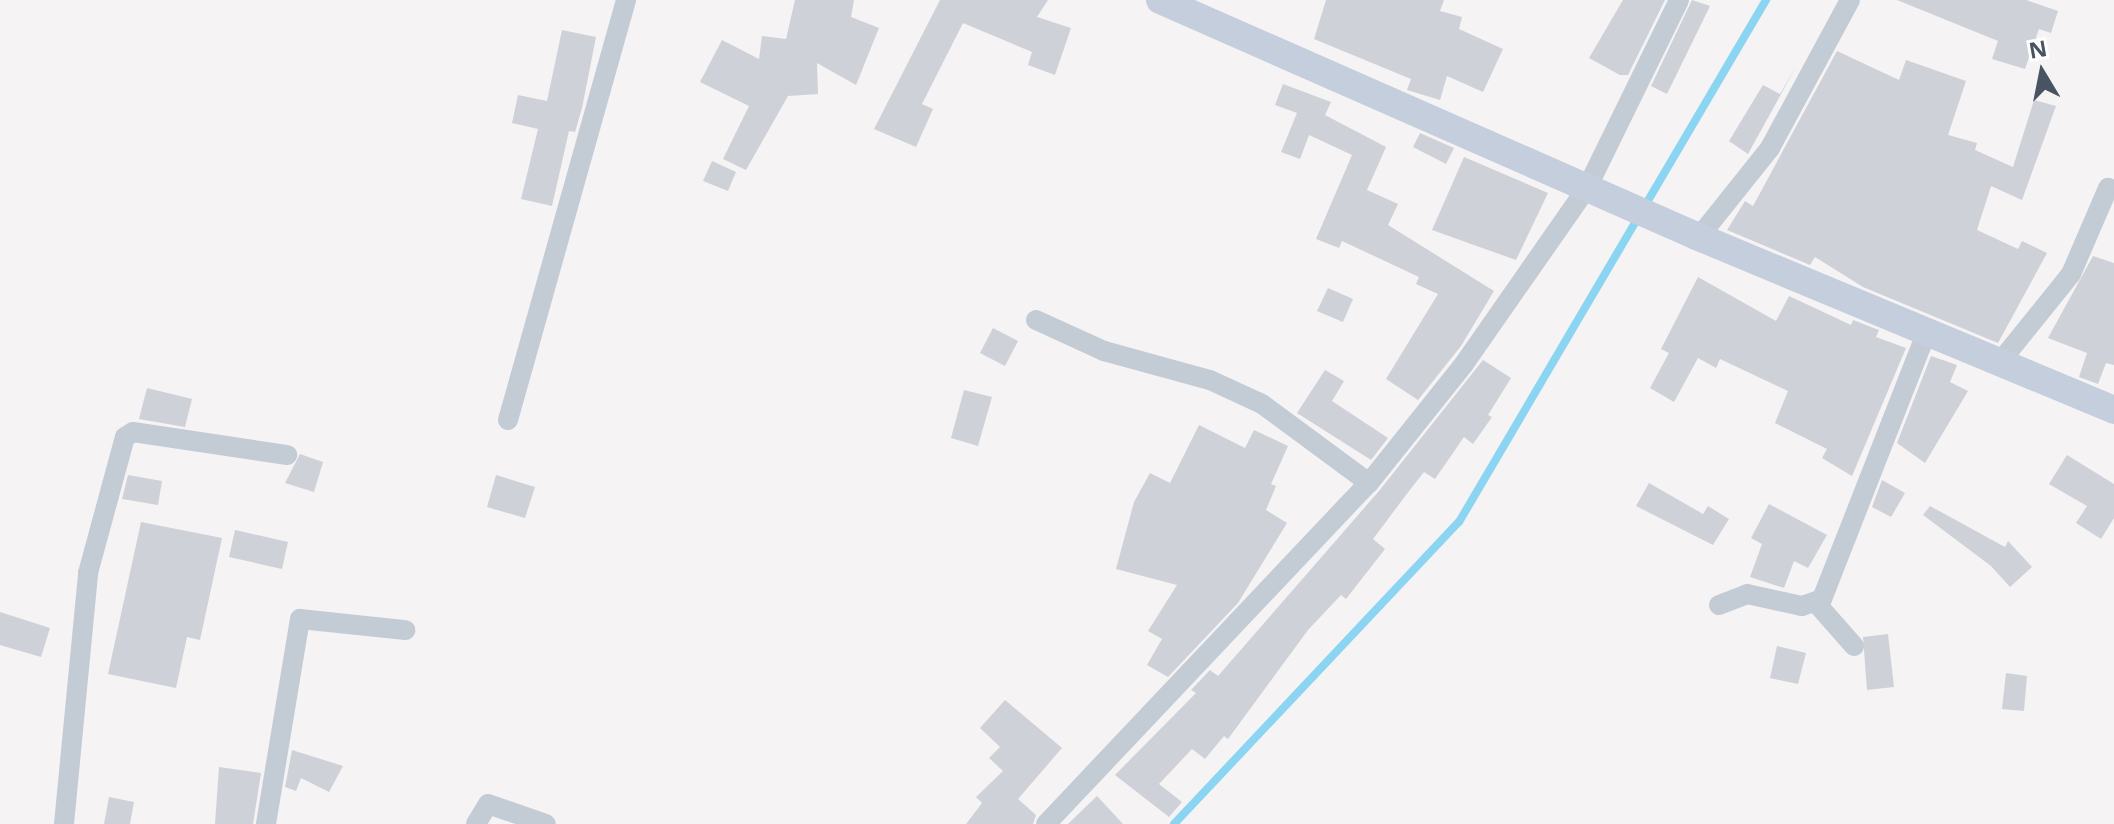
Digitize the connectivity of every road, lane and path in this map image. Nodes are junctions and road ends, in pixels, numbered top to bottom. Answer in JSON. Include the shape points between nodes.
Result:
{"nodes":[{"id":1,"x":626,"y":0,"type":"edge"},
{"id":2,"x":1160,"y":0,"type":"edge"},
{"id":3,"x":1679,"y":0,"type":"edge"},
{"id":4,"x":1850,"y":0,"type":"edge"},
{"id":5,"x":2108,"y":188,"type":"dead end"},
{"id":6,"x":1599,"y":193,"type":"junction"},
{"id":7,"x":1696,"y":236,"type":"junction"},
{"id":8,"x":1036,"y":320,"type":"dead end"},
{"id":9,"x":1927,"y":331,"type":"junction"},
{"id":10,"x":2000,"y":362,"type":"junction"},
{"id":11,"x":2114,"y":410,"type":"edge"},
{"id":12,"x":508,"y":420,"type":"dead end"},
{"id":13,"x":287,"y":455,"type":"dead end"},
{"id":14,"x":1369,"y":483,"type":"junction"},
{"id":15,"x":1817,"y":604,"type":"junction"},
{"id":16,"x":1719,"y":605,"type":"dead end"},
{"id":17,"x":405,"y":630,"type":"dead end"},
{"id":18,"x":1854,"y":646,"type":"dead end"},
{"id":19,"x":64,"y":824,"type":"edge"},
{"id":20,"x":266,"y":824,"type":"edge"},
{"id":21,"x":476,"y":824,"type":"edge"},
{"id":22,"x":546,"y":824,"type":"edge"},
{"id":23,"x":1046,"y":824,"type":"edge"}],
"edges":[{"from":1,"to":12,"type":"street"},
{"from":2,"to":6,"type":"street"},
{"from":3,"to":6,"type":"street"},
{"from":4,"to":7,"type":"street","via":[[1770,148]]},
{"from":5,"to":10,"type":"street","via":[[2071,274]]},
{"from":6,"to":7,"type":"street"},
{"from":6,"to":14,"type":"street"},
{"from":7,"to":9,"type":"street"},
{"from":8,"to":14,"type":"street","via":[[1104,351],[1210,380],[1262,404]]},
{"from":9,"to":10,"type":"street"},
{"from":9,"to":15,"type":"street"},
{"from":10,"to":11,"type":"street"},
{"from":13,"to":19,"type":"street","via":[[133,432],[125,437],[88,573]]},
{"from":14,"to":23,"type":"street"},
{"from":15,"to":16,"type":"street","via":[[1802,606],[1757,594]]},
{"from":15,"to":18,"type":"street"},
{"from":17,"to":20,"type":"street","via":[[300,619]]},
{"from":21,"to":22,"type":"street","via":[[488,804]]}]}
